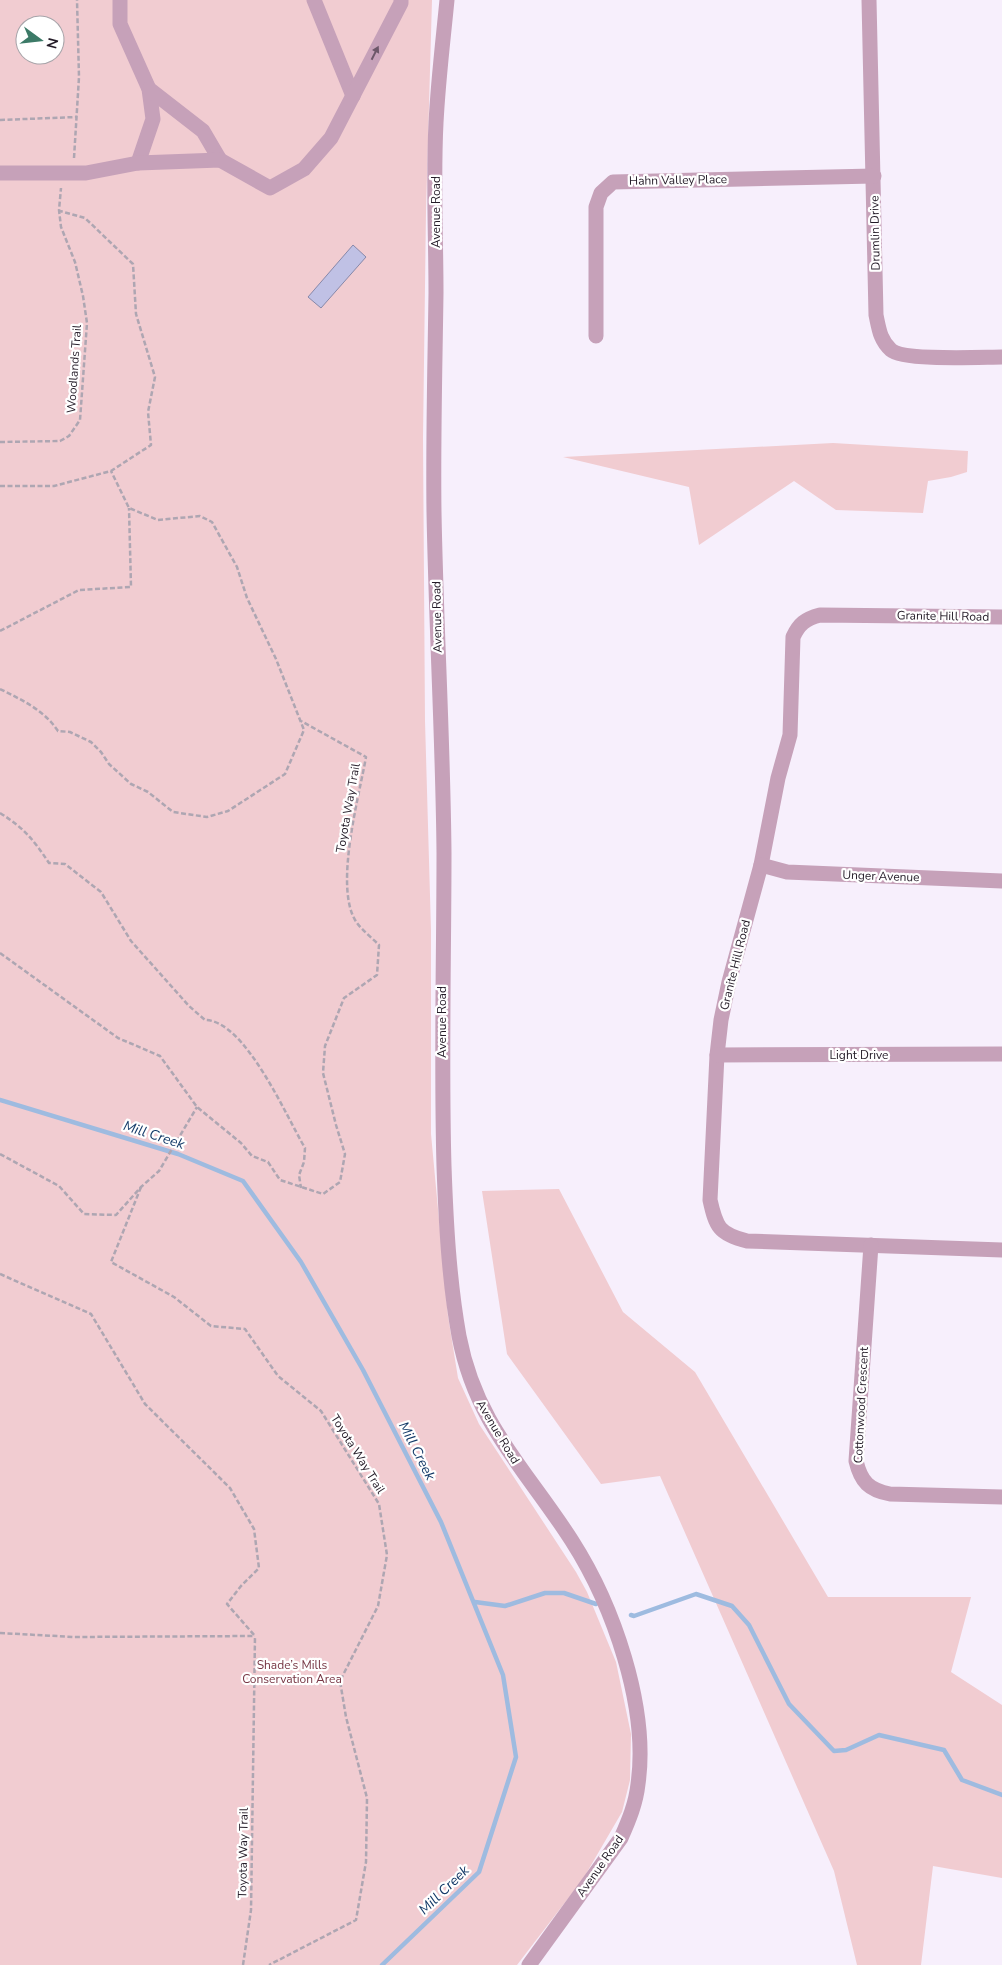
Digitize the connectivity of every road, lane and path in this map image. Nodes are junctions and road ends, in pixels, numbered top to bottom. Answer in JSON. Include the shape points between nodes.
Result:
{"nodes":[{"id":1,"x":77,"y":0,"type":"edge"},
{"id":2,"x":120,"y":0,"type":"edge"},
{"id":3,"x":401,"y":0,"type":"edge"},
{"id":4,"x":447,"y":0,"type":"edge"},
{"id":5,"x":869,"y":0,"type":"edge"},
{"id":6,"x":316,"y":1,"type":"edge"},
{"id":7,"x":149,"y":89,"type":"junction"},
{"id":8,"x":353,"y":96,"type":"junction"},
{"id":9,"x":77,"y":117,"type":"junction"},
{"id":10,"x":0,"y":120,"type":"edge"},
{"id":11,"x":220,"y":160,"type":"junction"},
{"id":12,"x":138,"y":162,"type":"junction"},
{"id":13,"x":0,"y":173,"type":"edge"},
{"id":14,"x":64,"y":173,"type":"junction"},
{"id":15,"x":874,"y":176,"type":"junction"},
{"id":16,"x":59,"y":210,"type":"junction"},
{"id":17,"x":596,"y":336,"type":"dead end"},
{"id":18,"x":1002,"y":357,"type":"edge"},
{"id":19,"x":0,"y":442,"type":"edge"},
{"id":20,"x":111,"y":471,"type":"junction"},
{"id":21,"x":0,"y":486,"type":"edge"},
{"id":22,"x":129,"y":508,"type":"junction"},
{"id":23,"x":1002,"y":617,"type":"edge"},
{"id":24,"x":0,"y":630,"type":"edge"},
{"id":25,"x":0,"y":689,"type":"edge"},
{"id":26,"x":301,"y":721,"type":"junction"},
{"id":27,"x":0,"y":813,"type":"edge"},
{"id":28,"x":761,"y":865,"type":"junction"},
{"id":29,"x":1002,"y":881,"type":"edge"},
{"id":30,"x":0,"y":953,"type":"edge"},
{"id":31,"x":1002,"y":1054,"type":"edge"},
{"id":32,"x":717,"y":1056,"type":"junction"},
{"id":33,"x":197,"y":1107,"type":"junction"},
{"id":34,"x":0,"y":1154,"type":"edge"},
{"id":35,"x":141,"y":1187,"type":"junction"},
{"id":36,"x":301,"y":1188,"type":"junction"},
{"id":37,"x":871,"y":1245,"type":"junction"},
{"id":38,"x":1002,"y":1250,"type":"edge"},
{"id":39,"x":0,"y":1274,"type":"edge"},
{"id":40,"x":1002,"y":1497,"type":"edge"},
{"id":41,"x":0,"y":1633,"type":"edge"},
{"id":42,"x":255,"y":1636,"type":"junction"},
{"id":43,"x":243,"y":1965,"type":"edge"},
{"id":44,"x":269,"y":1965,"type":"edge"},
{"id":45,"x":529,"y":1965,"type":"edge"}],
"edges":[{"from":1,"to":9,"type":"path","name":"Woodlands Trail"},
{"from":2,"to":7,"type":"street","via":[[120,24]]},
{"from":8,"to":3,"type":"street","one_way":true},
{"from":4,"to":45,"type":"street","name":"Avenue Road","via":[[436,123],[434,508],[444,850],[442,1093],[450,1272],[459,1336],[474,1391],[494,1430],[572,1540],[597,1584],[619,1638],[636,1708],[640,1750],[638,1783],[631,1815],[620,1838]]},
{"from":5,"to":15,"type":"street","name":"Drumlin Drive"},
{"from":6,"to":8,"type":"street"},
{"from":7,"to":11,"type":"street","via":[[203,131]]},
{"from":7,"to":12,"type":"street","via":[[153,119]]},
{"from":8,"to":11,"type":"street","via":[[331,138],[304,169],[270,188]]},
{"from":9,"to":10,"type":"path"},
{"from":9,"to":14,"type":"path","name":"Woodlands Trail","via":[[75,156]]},
{"from":11,"to":12,"type":"street"},
{"from":12,"to":14,"type":"street","via":[[86,173]]},
{"from":13,"to":14,"type":"street"},
{"from":14,"to":16,"type":"path","name":"Woodlands Trail"},
{"from":15,"to":17,"type":"street","name":"Hahn Valley Place","via":[[613,182],[600,192],[596,207]]},
{"from":15,"to":18,"type":"street","name":"Drumlin Drive","via":[[876,315],[880,338],[892,352],[911,356]]},
{"from":16,"to":19,"type":"path","name":"Woodlands Trail","via":[[61,228],[75,262],[87,323],[80,420],[60,442]]},
{"from":16,"to":20,"type":"path","via":[[84,218],[133,264],[136,314],[155,377],[148,412],[151,445]]},
{"from":20,"to":21,"type":"path","via":[[54,486]]},
{"from":20,"to":22,"type":"path"},
{"from":22,"to":24,"type":"path","via":[[131,587],[79,590]]},
{"from":22,"to":26,"type":"path","via":[[158,520],[200,516],[212,522],[237,567],[247,598]]},
{"from":23,"to":28,"type":"street","name":"Granite Hill Road","via":[[820,615],[807,618],[799,625],[793,637],[790,735]]},
{"from":25,"to":26,"type":"path","via":[[27,702],[50,720],[58,731],[70,732],[91,742],[131,784],[148,792],[172,812],[207,817],[228,811],[285,774],[304,730]]},
{"from":26,"to":36,"type":"path","name":"Toyota Way Trail","via":[[366,757],[348,857],[347,895],[356,922],[379,945],[377,975],[344,998],[325,1046],[323,1072],[345,1154],[340,1182],[323,1194]]},
{"from":27,"to":36,"type":"path","via":[[22,827],[49,863],[64,864],[101,892],[131,941],[189,1006],[204,1020],[213,1020],[233,1033],[252,1056],[305,1148],[299,1175]]},
{"from":28,"to":29,"type":"street","name":"Unger Avenue","via":[[787,872]]},
{"from":28,"to":32,"type":"street","name":"Granite Hill Road","via":[[729,982]]},
{"from":30,"to":33,"type":"path","name":"Toyota Way Trail","via":[[118,1038],[160,1056]]},
{"from":31,"to":32,"type":"street","name":"Light Drive"},
{"from":32,"to":37,"type":"street","name":"Granite Hill Road","via":[[710,1200],[716,1223],[732,1237],[747,1241]]},
{"from":33,"to":35,"type":"path","name":"Toyota Way Trail","via":[[166,1161]]},
{"from":33,"to":36,"type":"path","name":"Toyota Way Trail","via":[[242,1143],[252,1156],[268,1162],[280,1180]]},
{"from":34,"to":35,"type":"path","name":"Toyota Way Trail","via":[[59,1186],[84,1214],[116,1215]]},
{"from":35,"to":44,"type":"path","name":"Toyota Way Trail","via":[[111,1262],[174,1297],[211,1326],[245,1330],[278,1376],[321,1412],[379,1504],[387,1555],[378,1606],[340,1681],[367,1798],[366,1862],[356,1920]]},
{"from":37,"to":38,"type":"street","name":"Granite Hill Road"},
{"from":37,"to":40,"type":"street","name":"Cottonwood Crescent","via":[[856,1461],[859,1474],[867,1485],[890,1494]]},
{"from":39,"to":42,"type":"path","via":[[91,1314],[145,1404],[230,1488],[254,1529],[259,1568],[227,1604]]},
{"from":41,"to":42,"type":"path","via":[[74,1637]]},
{"from":42,"to":43,"type":"path","name":"Toyota Way Trail","via":[[252,1910]]}]}
